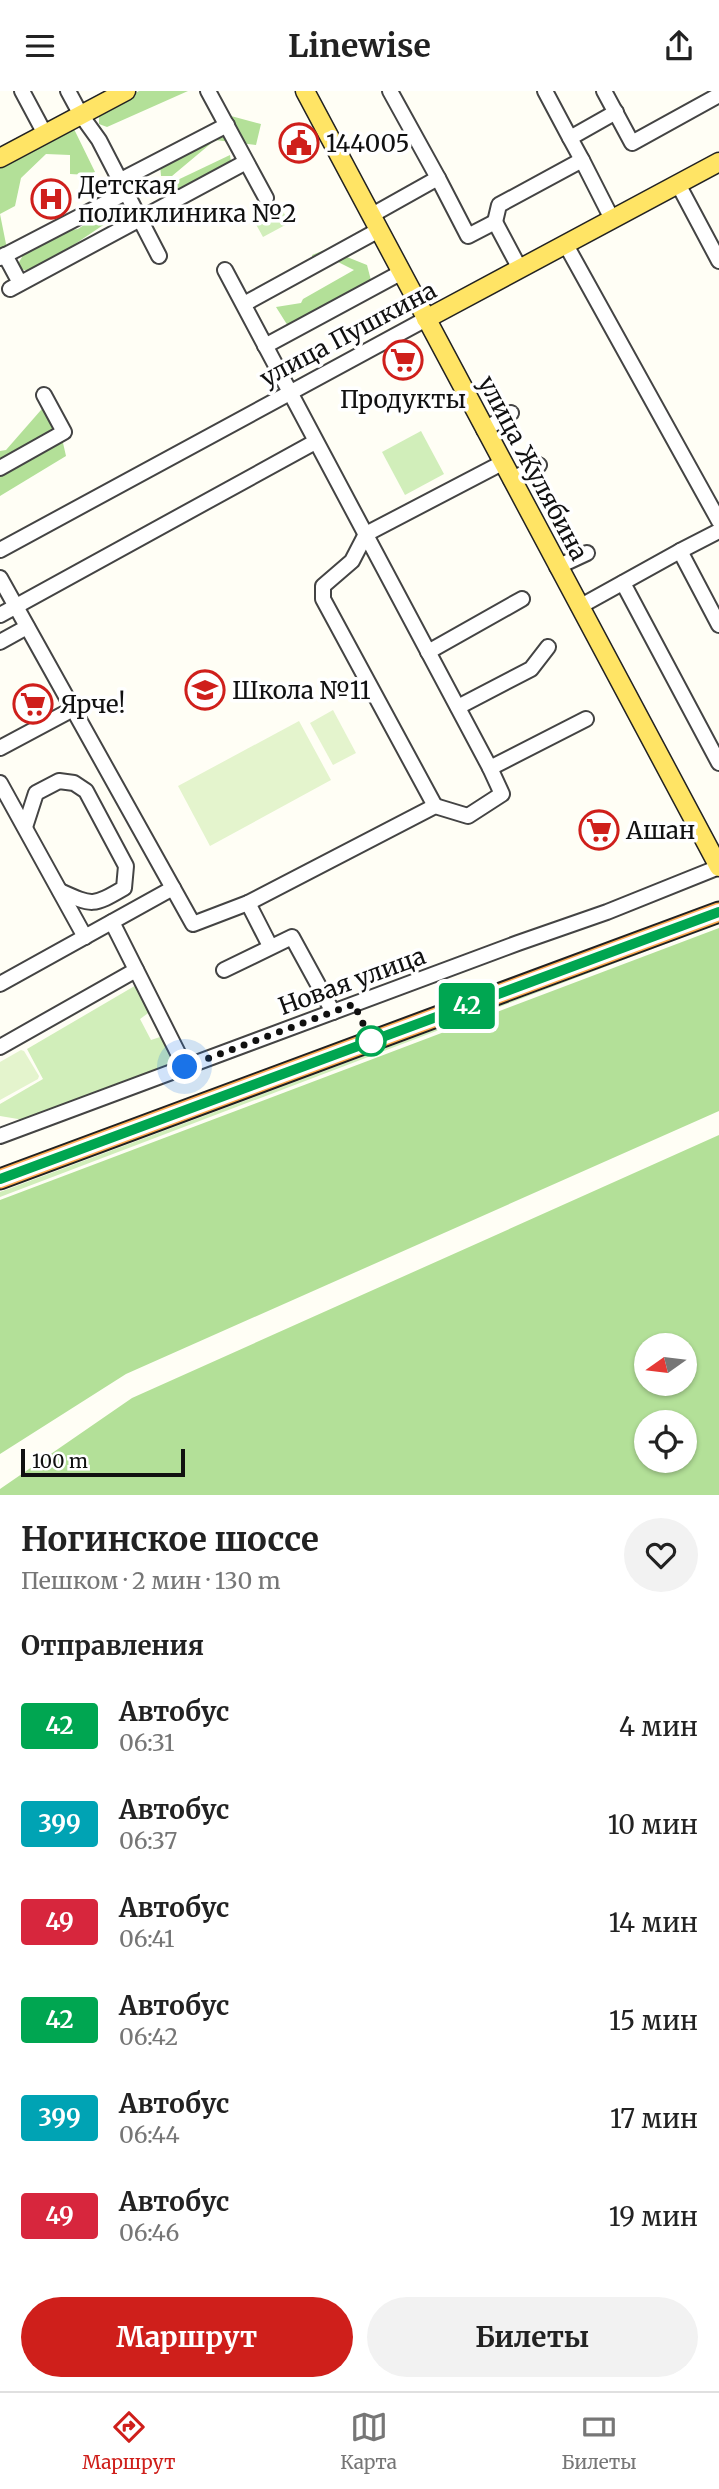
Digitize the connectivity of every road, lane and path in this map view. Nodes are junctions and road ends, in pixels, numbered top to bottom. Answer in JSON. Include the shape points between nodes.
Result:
{"nodes":[{"id":1,"x":22,"y":91,"type":"edge"},
{"id":2,"x":68,"y":91,"type":"edge"},
{"id":3,"x":126,"y":91,"type":"edge"},
{"id":4,"x":208,"y":91,"type":"edge"},
{"id":5,"x":305,"y":91,"type":"edge"},
{"id":6,"x":390,"y":91,"type":"edge"},
{"id":7,"x":545,"y":91,"type":"edge"},
{"id":8,"x":604,"y":91,"type":"edge"},
{"id":9,"x":719,"y":95,"type":"edge"},
{"id":10,"x":616,"y":112,"type":"junction"},
{"id":11,"x":81,"y":115,"type":"junction"},
{"id":12,"x":227,"y":125,"type":"junction"},
{"id":13,"x":45,"y":134,"type":"junction"},
{"id":14,"x":570,"y":138,"type":"junction"},
{"id":15,"x":0,"y":158,"type":"edge"},
{"id":16,"x":582,"y":160,"type":"junction"},
{"id":17,"x":247,"y":162,"type":"junction"},
{"id":18,"x":719,"y":162,"type":"edge"},
{"id":19,"x":438,"y":178,"type":"junction"},
{"id":20,"x":678,"y":184,"type":"junction"},
{"id":21,"x":124,"y":186,"type":"junction"},
{"id":22,"x":267,"y":198,"type":"dead end"},
{"id":23,"x":141,"y":219,"type":"junction"},
{"id":24,"x":612,"y":219,"type":"junction"},
{"id":25,"x":495,"y":222,"type":"junction"},
{"id":26,"x":375,"y":223,"type":"junction"},
{"id":27,"x":566,"y":245,"type":"junction"},
{"id":28,"x":2,"y":256,"type":"edge"},
{"id":29,"x":159,"y":256,"type":"dead end"},
{"id":30,"x":719,"y":261,"type":"edge"},
{"id":31,"x":520,"y":269,"type":"junction"},
{"id":32,"x":225,"y":270,"type":"dead end"},
{"id":33,"x":402,"y":272,"type":"junction"},
{"id":34,"x":244,"y":304,"type":"junction"},
{"id":35,"x":426,"y":319,"type":"junction"},
{"id":36,"x":265,"y":346,"type":"junction"},
{"id":37,"x":290,"y":393,"type":"junction"},
{"id":38,"x":44,"y":395,"type":"dead end"},
{"id":39,"x":512,"y":413,"type":"dead end"},
{"id":40,"x":484,"y":430,"type":"junction"},
{"id":41,"x":316,"y":442,"type":"junction"},
{"id":42,"x":502,"y":463,"type":"junction"},
{"id":43,"x":539,"y":465,"type":"dead end"},
{"id":44,"x":0,"y":468,"type":"edge"},
{"id":45,"x":511,"y":480,"type":"junction"},
{"id":46,"x":719,"y":521,"type":"edge"},
{"id":47,"x":719,"y":531,"type":"edge"},
{"id":48,"x":366,"y":534,"type":"junction"},
{"id":49,"x":0,"y":550,"type":"edge"},
{"id":50,"x":680,"y":551,"type":"junction"},
{"id":51,"x":587,"y":553,"type":"dead end"},
{"id":52,"x":557,"y":567,"type":"junction"},
{"id":53,"x":0,"y":578,"type":"edge"},
{"id":54,"x":623,"y":583,"type":"junction"},
{"id":55,"x":522,"y":599,"type":"dead end"},
{"id":56,"x":16,"y":606,"type":"junction"},
{"id":57,"x":579,"y":607,"type":"junction"},
{"id":58,"x":0,"y":615,"type":"edge"},
{"id":59,"x":719,"y":625,"type":"edge"},
{"id":60,"x":27,"y":627,"type":"junction"},
{"id":61,"x":0,"y":642,"type":"edge"},
{"id":62,"x":548,"y":647,"type":"dead end"},
{"id":63,"x":428,"y":652,"type":"junction"},
{"id":64,"x":458,"y":707,"type":"junction"},
{"id":65,"x":74,"y":709,"type":"junction"},
{"id":66,"x":586,"y":719,"type":"dead end"},
{"id":67,"x":0,"y":748,"type":"edge"},
{"id":68,"x":719,"y":763,"type":"edge"},
{"id":69,"x":491,"y":768,"type":"junction"},
{"id":70,"x":0,"y":783,"type":"edge"},
{"id":71,"x":435,"y":806,"type":"junction"},
{"id":72,"x":24,"y":827,"type":"junction"},
{"id":73,"x":719,"y":867,"type":"edge"},
{"id":74,"x":173,"y":888,"type":"junction"},
{"id":75,"x":60,"y":891,"type":"junction"},
{"id":76,"x":248,"y":903,"type":"junction"},
{"id":77,"x":719,"y":912,"type":"edge"},
{"id":78,"x":112,"y":922,"type":"junction"},
{"id":79,"x":85,"y":937,"type":"junction"},
{"id":80,"x":270,"y":946,"type":"junction"},
{"id":81,"x":136,"y":969,"type":"junction"},
{"id":82,"x":224,"y":970,"type":"dead end"},
{"id":83,"x":0,"y":984,"type":"edge"},
{"id":84,"x":333,"y":1012,"type":"junction"},
{"id":85,"x":0,"y":1047,"type":"edge"},
{"id":86,"x":185,"y":1067,"type":"junction"},
{"id":87,"x":0,"y":1136,"type":"edge"},
{"id":88,"x":0,"y":1179,"type":"edge"}],
"edges":[{"from":1,"to":13,"type":"street"},
{"from":2,"to":11,"type":"street"},
{"from":3,"to":11,"type":"main road"},
{"from":4,"to":12,"type":"street"},
{"from":5,"to":26,"type":"main road","name":"улица Жулябина"},
{"from":6,"to":19,"type":"street"},
{"from":7,"to":14,"type":"street"},
{"from":8,"to":10,"type":"street"},
{"from":9,"to":10,"type":"street","via":[[632,143]]},
{"from":10,"to":14,"type":"street"},
{"from":11,"to":13,"type":"main road"},
{"from":11,"to":21,"type":"street"},
{"from":12,"to":17,"type":"street"},
{"from":12,"to":21,"type":"street"},
{"from":13,"to":15,"type":"main road"},
{"from":14,"to":16,"type":"street"},
{"from":16,"to":24,"type":"street"},
{"from":16,"to":25,"type":"street","via":[[499,205]]},
{"from":17,"to":22,"type":"street"},
{"from":17,"to":23,"type":"street"},
{"from":18,"to":20,"type":"main road","name":"улица Пушкина"},
{"from":19,"to":25,"type":"street","via":[[468,236]]},
{"from":19,"to":26,"type":"street"},
{"from":20,"to":24,"type":"main road","name":"улица Пушкина"},
{"from":20,"to":30,"type":"street"},
{"from":21,"to":23,"type":"street"},
{"from":21,"to":28,"type":"street"},
{"from":23,"to":28,"type":"street","via":[[15,286]]},
{"from":23,"to":29,"type":"street"},
{"from":24,"to":27,"type":"main road","name":"улица Пушкина"},
{"from":25,"to":31,"type":"street"},
{"from":26,"to":33,"type":"main road","name":"улица Жулябина"},
{"from":26,"to":34,"type":"street"},
{"from":27,"to":31,"type":"main road","name":"улица Пушкина"},
{"from":27,"to":46,"type":"street"},
{"from":31,"to":35,"type":"main road","name":"улица Пушкина"},
{"from":32,"to":34,"type":"street"},
{"from":33,"to":35,"type":"main road","name":"улица Жулябина"},
{"from":33,"to":36,"type":"street"},
{"from":34,"to":36,"type":"street"},
{"from":35,"to":37,"type":"street","name":"улица Пушкина"},
{"from":35,"to":40,"type":"main road","name":"улица Жулябина"},
{"from":36,"to":37,"type":"street"},
{"from":37,"to":41,"type":"street"},
{"from":37,"to":49,"type":"street","name":"улица Пушкина"},
{"from":38,"to":44,"type":"street","via":[[64,432]]},
{"from":39,"to":40,"type":"street"},
{"from":40,"to":42,"type":"main road","name":"улица Жулябина"},
{"from":41,"to":48,"type":"street"},
{"from":41,"to":56,"type":"street"},
{"from":42,"to":45,"type":"main road","name":"улица Жулябина"},
{"from":42,"to":48,"type":"street"},
{"from":43,"to":45,"type":"street"},
{"from":45,"to":52,"type":"main road","name":"улица Жулябина"},
{"from":47,"to":50,"type":"street"},
{"from":48,"to":63,"type":"street"},
{"from":48,"to":71,"type":"street","via":[[352,561],[323,586],[323,599]]},
{"from":50,"to":54,"type":"street"},
{"from":50,"to":59,"type":"street"},
{"from":51,"to":52,"type":"street"},
{"from":52,"to":57,"type":"main road","name":"улица Жулябина"},
{"from":53,"to":56,"type":"street"},
{"from":54,"to":57,"type":"street"},
{"from":54,"to":68,"type":"street"},
{"from":55,"to":63,"type":"street"},
{"from":56,"to":58,"type":"street"},
{"from":56,"to":60,"type":"street"},
{"from":57,"to":73,"type":"main road","name":"улица Жулябина"},
{"from":60,"to":61,"type":"street"},
{"from":60,"to":65,"type":"street"},
{"from":62,"to":64,"type":"street","via":[[531,669]]},
{"from":63,"to":64,"type":"street"},
{"from":64,"to":69,"type":"street"},
{"from":65,"to":67,"type":"street"},
{"from":65,"to":74,"type":"street"},
{"from":66,"to":69,"type":"street"},
{"from":69,"to":71,"type":"street","via":[[502,794],[468,816]]},
{"from":70,"to":72,"type":"street"},
{"from":71,"to":76,"type":"street"},
{"from":72,"to":75,"type":"street"},
{"from":72,"to":75,"type":"street","via":[[36,793],[59,781],[74,782],[86,791],[126,866],[124,888],[97,903]]},
{"from":73,"to":84,"type":"street","name":"Новая улица"},
{"from":74,"to":76,"type":"street","via":[[193,924]]},
{"from":74,"to":78,"type":"street"},
{"from":75,"to":79,"type":"street"},
{"from":76,"to":80,"type":"street"},
{"from":77,"to":88,"type":"highway"},
{"from":78,"to":79,"type":"street"},
{"from":78,"to":81,"type":"street"},
{"from":79,"to":83,"type":"street"},
{"from":80,"to":82,"type":"street"},
{"from":80,"to":84,"type":"street","via":[[292,937]]},
{"from":81,"to":85,"type":"street"},
{"from":81,"to":86,"type":"street"},
{"from":84,"to":86,"type":"street","name":"Новая улица"},
{"from":86,"to":87,"type":"street","name":"Новая улица"}]}
